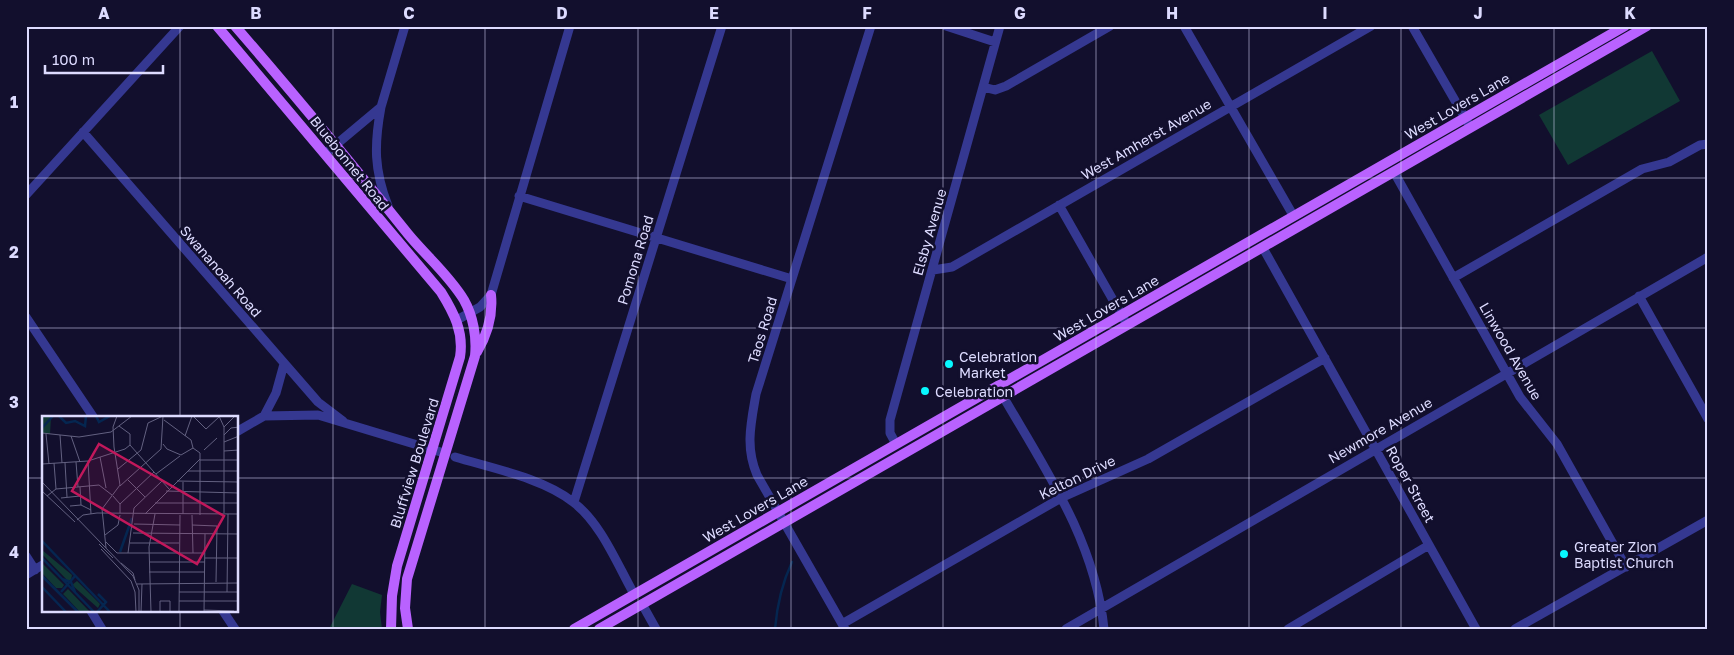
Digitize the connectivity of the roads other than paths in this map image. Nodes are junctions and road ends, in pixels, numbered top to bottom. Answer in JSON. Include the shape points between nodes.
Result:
{"nodes":[{"id":1,"x":180,"y":26,"type":"edge"},
{"id":2,"x":217,"y":26,"type":"edge"},
{"id":3,"x":234,"y":26,"type":"edge"},
{"id":4,"x":405,"y":26,"type":"edge"},
{"id":5,"x":570,"y":26,"type":"edge"},
{"id":6,"x":722,"y":26,"type":"edge"},
{"id":7,"x":871,"y":26,"type":"edge"},
{"id":8,"x":946,"y":26,"type":"edge"},
{"id":9,"x":1000,"y":26,"type":"edge"},
{"id":10,"x":1110,"y":26,"type":"edge"},
{"id":11,"x":1184,"y":26,"type":"edge"},
{"id":12,"x":1371,"y":26,"type":"edge"},
{"id":13,"x":1412,"y":26,"type":"edge"},
{"id":14,"x":1626,"y":26,"type":"edge"},
{"id":15,"x":1644,"y":27,"type":"edge"},
{"id":16,"x":996,"y":42,"type":"junction"},
{"id":17,"x":1522,"y":85,"type":"junction"},
{"id":18,"x":983,"y":87,"type":"junction"},
{"id":19,"x":1528,"y":94,"type":"junction"},
{"id":20,"x":381,"y":106,"type":"junction"},
{"id":21,"x":1231,"y":107,"type":"junction"},
{"id":22,"x":1464,"y":118,"type":"junction"},
{"id":23,"x":361,"y":125,"type":"junction"},
{"id":24,"x":1471,"y":127,"type":"junction"},
{"id":25,"x":83,"y":132,"type":"junction"},
{"id":26,"x":375,"y":139,"type":"junction"},
{"id":27,"x":1708,"y":144,"type":"edge"},
{"id":28,"x":337,"y":145,"type":"junction"},
{"id":29,"x":326,"y":153,"type":"junction"},
{"id":30,"x":1388,"y":162,"type":"junction"},
{"id":31,"x":1394,"y":172,"type":"junction"},
{"id":32,"x":26,"y":195,"type":"edge"},
{"id":33,"x":519,"y":196,"type":"junction"},
{"id":34,"x":1059,"y":205,"type":"junction"},
{"id":35,"x":390,"y":211,"type":"junction"},
{"id":36,"x":1293,"y":215,"type":"junction"},
{"id":37,"x":1300,"y":226,"type":"junction"},
{"id":38,"x":1257,"y":236,"type":"junction"},
{"id":39,"x":656,"y":238,"type":"junction"},
{"id":40,"x":1263,"y":248,"type":"junction"},
{"id":41,"x":1708,"y":257,"type":"edge"},
{"id":42,"x":933,"y":270,"type":"junction"},
{"id":43,"x":1453,"y":278,"type":"junction"},
{"id":44,"x":792,"y":279,"type":"junction"},
{"id":45,"x":491,"y":295,"type":"junction"},
{"id":46,"x":1639,"y":296,"type":"junction"},
{"id":47,"x":469,"y":312,"type":"junction"},
{"id":48,"x":1122,"y":314,"type":"junction"},
{"id":49,"x":26,"y":317,"type":"edge"},
{"id":50,"x":457,"y":320,"type":"junction"},
{"id":51,"x":1128,"y":325,"type":"junction"},
{"id":52,"x":475,"y":356,"type":"junction"},
{"id":53,"x":1325,"y":358,"type":"junction"},
{"id":54,"x":284,"y":364,"type":"junction"},
{"id":55,"x":1506,"y":373,"type":"junction"},
{"id":56,"x":997,"y":386,"type":"junction"},
{"id":57,"x":1003,"y":397,"type":"junction"},
{"id":58,"x":93,"y":416,"type":"edge"},
{"id":59,"x":264,"y":416,"type":"junction"},
{"id":60,"x":1708,"y":419,"type":"edge"},
{"id":61,"x":344,"y":421,"type":"junction"},
{"id":62,"x":239,"y":430,"type":"edge"},
{"id":63,"x":896,"y":444,"type":"junction"},
{"id":64,"x":1375,"y":448,"type":"junction"},
{"id":65,"x":432,"y":450,"type":"junction"},
{"id":66,"x":444,"y":453,"type":"junction"},
{"id":67,"x":902,"y":455,"type":"junction"},
{"id":68,"x":455,"y":457,"type":"dead end"},
{"id":69,"x":1061,"y":498,"type":"junction"},
{"id":70,"x":574,"y":502,"type":"junction"},
{"id":71,"x":778,"y":512,"type":"junction"},
{"id":72,"x":1708,"y":520,"type":"edge"},
{"id":73,"x":784,"y":522,"type":"junction"},
{"id":74,"x":1429,"y":546,"type":"junction"},
{"id":75,"x":26,"y":556,"type":"edge"},
{"id":76,"x":42,"y":565,"type":"edge"},
{"id":77,"x":1626,"y":566,"type":"junction"},
{"id":78,"x":35,"y":570,"type":"junction"},
{"id":79,"x":26,"y":576,"type":"edge"},
{"id":80,"x":634,"y":594,"type":"junction"},
{"id":81,"x":642,"y":604,"type":"junction"},
{"id":82,"x":1101,"y":608,"type":"junction"},
{"id":83,"x":92,"y":612,"type":"edge"},
{"id":84,"x":224,"y":612,"type":"edge"},
{"id":85,"x":844,"y":626,"type":"edge"},
{"id":86,"x":102,"y":629,"type":"edge"},
{"id":87,"x":235,"y":629,"type":"edge"},
{"id":88,"x":391,"y":629,"type":"edge"},
{"id":89,"x":408,"y":629,"type":"edge"},
{"id":90,"x":574,"y":629,"type":"edge"},
{"id":91,"x":600,"y":629,"type":"edge"},
{"id":92,"x":656,"y":629,"type":"edge"},
{"id":93,"x":1066,"y":629,"type":"edge"},
{"id":94,"x":1104,"y":629,"type":"edge"},
{"id":95,"x":1288,"y":629,"type":"edge"},
{"id":96,"x":1476,"y":629,"type":"edge"},
{"id":97,"x":1516,"y":629,"type":"edge"}],
"edges":[{"from":1,"to":25,"type":"street"},
{"from":2,"to":29,"type":"main road","name":"Bluebonnet Road"},
{"from":3,"to":28,"type":"main road","name":"Bluebonnet Road"},
{"from":4,"to":20,"type":"street"},
{"from":5,"to":33,"type":"street"},
{"from":6,"to":39,"type":"street","name":"Pomona Road"},
{"from":7,"to":44,"type":"street","name":"Taos Road"},
{"from":8,"to":16,"type":"street"},
{"from":9,"to":16,"type":"street","name":"Elsby Avenue"},
{"from":10,"to":18,"type":"street","via":[[1006,86],[995,90]]},
{"from":11,"to":21,"type":"street"},
{"from":12,"to":21,"type":"street","name":"West Amherst Avenue"},
{"from":13,"to":22,"type":"street"},
{"from":14,"to":17,"type":"main road","name":"West Lovers Lane"},
{"from":15,"to":19,"type":"main road","name":"West Lovers Lane"},
{"from":16,"to":18,"type":"street","name":"Elsby Avenue"},
{"from":17,"to":19,"type":"main road"},
{"from":17,"to":22,"type":"main road","name":"West Lovers Lane"},
{"from":18,"to":42,"type":"street","name":"Elsby Avenue"},
{"from":19,"to":24,"type":"main road","name":"West Lovers Lane"},
{"from":20,"to":23,"type":"street"},
{"from":20,"to":26,"type":"street"},
{"from":21,"to":34,"type":"street","name":"West Amherst Avenue"},
{"from":21,"to":36,"type":"street"},
{"from":22,"to":24,"type":"street"},
{"from":22,"to":30,"type":"main road","name":"West Lovers Lane"},
{"from":23,"to":26,"type":"street"},
{"from":23,"to":28,"type":"street"},
{"from":24,"to":31,"type":"main road","name":"West Lovers Lane"},
{"from":25,"to":32,"type":"street"},
{"from":25,"to":54,"type":"street","name":"Swananoah Road"},
{"from":26,"to":35,"type":"street","via":[[378,176]]},
{"from":27,"to":43,"type":"street","via":[[1642,170],[1500,248]]},
{"from":28,"to":29,"type":"street"},
{"from":28,"to":35,"type":"main road","name":"Bluebonnet Road"},
{"from":29,"to":50,"type":"main road","name":"Bluebonnet Road","via":[[440,292]]},
{"from":30,"to":31,"type":"main road"},
{"from":30,"to":36,"type":"main road","name":"West Lovers Lane"},
{"from":31,"to":37,"type":"main road","name":"West Lovers Lane"},
{"from":31,"to":43,"type":"street","name":"Linwood Avenue"},
{"from":33,"to":39,"type":"street"},
{"from":33,"to":45,"type":"street"},
{"from":34,"to":42,"type":"street","name":"West Amherst Avenue","via":[[952,267]]},
{"from":34,"to":48,"type":"street"},
{"from":35,"to":47,"type":"main road","name":"Bluebonnet Road","via":[[454,284]]},
{"from":36,"to":37,"type":"main road"},
{"from":36,"to":38,"type":"main road","name":"West Lovers Lane"},
{"from":37,"to":40,"type":"main road","name":"West Lovers Lane"},
{"from":38,"to":40,"type":"main road"},
{"from":38,"to":48,"type":"main road","name":"West Lovers Lane"},
{"from":39,"to":44,"type":"street"},
{"from":39,"to":70,"type":"street","name":"Pomona Road"},
{"from":40,"to":51,"type":"main road","name":"West Lovers Lane"},
{"from":40,"to":53,"type":"street","name":"Roper Street"},
{"from":41,"to":46,"type":"street","name":"Newmore Avenue"},
{"from":42,"to":63,"type":"street","name":"Elsby Avenue","via":[[890,420],[890,433]]},
{"from":43,"to":55,"type":"street","name":"Linwood Avenue"},
{"from":44,"to":71,"type":"street","name":"Taos Road","via":[[756,394],[748,436],[752,463]]},
{"from":45,"to":47,"type":"street"},
{"from":45,"to":52,"type":"main road","via":[[489,323]]},
{"from":46,"to":55,"type":"street","name":"Newmore Avenue"},
{"from":46,"to":60,"type":"street"},
{"from":47,"to":50,"type":"street"},
{"from":47,"to":52,"type":"main road","name":"Bluffview Boulevard"},
{"from":48,"to":51,"type":"street"},
{"from":48,"to":56,"type":"main road","name":"West Lovers Lane"},
{"from":49,"to":58,"type":"street"},
{"from":50,"to":65,"type":"main road","name":"Bluffview Boulevard","via":[[462,346],[460,357]]},
{"from":51,"to":57,"type":"main road","name":"West Lovers Lane"},
{"from":52,"to":66,"type":"main road","name":"Bluffview Boulevard"},
{"from":53,"to":64,"type":"street","name":"Roper Street"},
{"from":53,"to":69,"type":"street","name":"Kelton Drive","via":[[1156,455]]},
{"from":54,"to":59,"type":"street","via":[[276,393]]},
{"from":54,"to":61,"type":"street","name":"Swananoah Road","via":[[318,402]]},
{"from":55,"to":64,"type":"street","name":"Newmore Avenue"},
{"from":55,"to":77,"type":"street","name":"Linwood Avenue","via":[[1527,407],[1557,444]]},
{"from":56,"to":57,"type":"street"},
{"from":56,"to":63,"type":"main road","name":"West Lovers Lane"},
{"from":57,"to":67,"type":"main road","name":"West Lovers Lane"},
{"from":57,"to":69,"type":"street"},
{"from":59,"to":61,"type":"street","via":[[310,414]]},
{"from":59,"to":62,"type":"street"},
{"from":61,"to":65,"type":"street"},
{"from":63,"to":67,"type":"main road"},
{"from":63,"to":71,"type":"main road","name":"West Lovers Lane"},
{"from":64,"to":74,"type":"street","name":"Roper Street"},
{"from":64,"to":82,"type":"street","name":"Newmore Avenue"},
{"from":65,"to":66,"type":"street"},
{"from":65,"to":88,"type":"main road","name":"Bluffview Boulevard","via":[[395,573]]},
{"from":66,"to":89,"type":"main road","name":"Bluffview Boulevard","via":[[407,579],[405,608]]},
{"from":67,"to":73,"type":"main road","name":"West Lovers Lane"},
{"from":68,"to":70,"type":"street","via":[[546,486]]},
{"from":69,"to":82,"type":"street","via":[[1086,550]]},
{"from":69,"to":85,"type":"street","name":"Kelton Drive"},
{"from":70,"to":80,"type":"street","via":[[596,528]]},
{"from":71,"to":73,"type":"street","name":"Taos Road"},
{"from":71,"to":80,"type":"main road","name":"West Lovers Lane"},
{"from":72,"to":77,"type":"street"},
{"from":73,"to":81,"type":"main road","name":"West Lovers Lane"},
{"from":73,"to":85,"type":"street","name":"Taos Road"},
{"from":74,"to":95,"type":"street"},
{"from":74,"to":96,"type":"street","name":"Roper Street"},
{"from":75,"to":78,"type":"street"},
{"from":76,"to":78,"type":"street"},
{"from":77,"to":97,"type":"street"},
{"from":78,"to":79,"type":"street"},
{"from":80,"to":81,"type":"main road"},
{"from":80,"to":90,"type":"main road","name":"West Lovers Lane"},
{"from":81,"to":91,"type":"main road","name":"West Lovers Lane"},
{"from":81,"to":92,"type":"street"},
{"from":82,"to":93,"type":"street","name":"Newmore Avenue"},
{"from":82,"to":94,"type":"street"},
{"from":83,"to":86,"type":"street"},
{"from":84,"to":87,"type":"street"}]}
